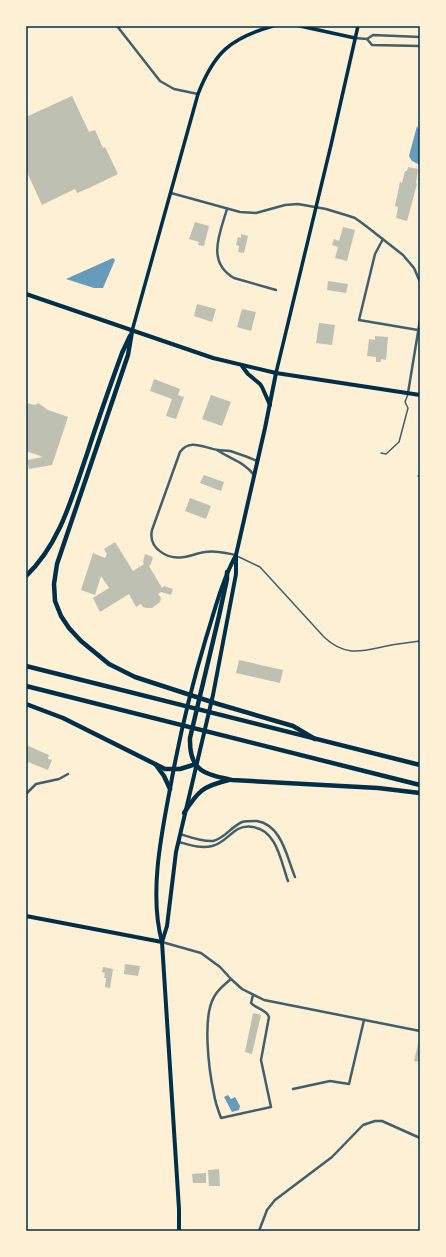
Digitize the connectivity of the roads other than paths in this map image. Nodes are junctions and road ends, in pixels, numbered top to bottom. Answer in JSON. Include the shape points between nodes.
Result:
{"nodes":[{"id":1,"x":117,"y":26,"type":"edge"},
{"id":2,"x":273,"y":26,"type":"edge"},
{"id":3,"x":300,"y":26,"type":"edge"},
{"id":4,"x":358,"y":26,"type":"edge"},
{"id":5,"x":420,"y":37,"type":"edge"},
{"id":6,"x":355,"y":38,"type":"junction"},
{"id":7,"x":367,"y":39,"type":"junction"},
{"id":8,"x":420,"y":46,"type":"edge"},
{"id":9,"x":198,"y":94,"type":"junction"},
{"id":10,"x":171,"y":193,"type":"junction"},
{"id":11,"x":316,"y":207,"type":"junction"},
{"id":12,"x":227,"y":209,"type":"junction"},
{"id":13,"x":383,"y":239,"type":"junction"},
{"id":14,"x":420,"y":282,"type":"edge"},
{"id":15,"x":276,"y":290,"type":"dead end"},
{"id":16,"x":26,"y":294,"type":"edge"},
{"id":17,"x":420,"y":320,"type":"edge"},
{"id":18,"x":418,"y":330,"type":"junction"},
{"id":19,"x":132,"y":331,"type":"junction"},
{"id":20,"x":242,"y":366,"type":"junction"},
{"id":21,"x":276,"y":373,"type":"junction"},
{"id":22,"x":408,"y":393,"type":"junction"},
{"id":23,"x":420,"y":395,"type":"edge"},
{"id":24,"x":270,"y":406,"type":"junction"},
{"id":25,"x":217,"y":450,"type":"junction"},
{"id":26,"x":381,"y":453,"type":"dead end"},
{"id":27,"x":257,"y":461,"type":"junction"},
{"id":28,"x":254,"y":475,"type":"junction"},
{"id":29,"x":236,"y":555,"type":"junction"},
{"id":30,"x":227,"y":572,"type":"junction"},
{"id":31,"x":26,"y":576,"type":"edge"},
{"id":32,"x":420,"y":641,"type":"edge"},
{"id":33,"x":26,"y":666,"type":"edge"},
{"id":34,"x":26,"y":686,"type":"edge"},
{"id":35,"x":26,"y":704,"type":"edge"},
{"id":36,"x":315,"y":739,"type":"junction"},
{"id":37,"x":155,"y":764,"type":"junction"},
{"id":38,"x":196,"y":764,"type":"junction"},
{"id":39,"x":420,"y":765,"type":"edge"},
{"id":40,"x":173,"y":770,"type":"junction"},
{"id":41,"x":68,"y":774,"type":"dead end"},
{"id":42,"x":232,"y":780,"type":"junction"},
{"id":43,"x":420,"y":785,"type":"edge"},
{"id":44,"x":170,"y":788,"type":"junction"},
{"id":45,"x":420,"y":793,"type":"edge"},
{"id":46,"x":26,"y":794,"type":"edge"},
{"id":47,"x":184,"y":813,"type":"junction"},
{"id":48,"x":180,"y":834,"type":"junction"},
{"id":49,"x":179,"y":842,"type":"junction"},
{"id":50,"x":294,"y":877,"type":"dead end"},
{"id":51,"x":288,"y":881,"type":"dead end"},
{"id":52,"x":26,"y":916,"type":"edge"},
{"id":53,"x":162,"y":942,"type":"junction"},
{"id":54,"x":231,"y":979,"type":"junction"},
{"id":55,"x":253,"y":995,"type":"junction"},
{"id":56,"x":364,"y":1020,"type":"junction"},
{"id":57,"x":420,"y":1031,"type":"edge"},
{"id":58,"x":293,"y":1089,"type":"dead end"},
{"id":59,"x":420,"y":1138,"type":"edge"},
{"id":60,"x":179,"y":1231,"type":"edge"},
{"id":61,"x":259,"y":1231,"type":"edge"}],
"edges":[{"from":1,"to":9,"type":"street","via":[[160,81],[174,89]]},
{"from":2,"to":9,"type":"main road","via":[[253,32],[224,50],[209,69]]},
{"from":3,"to":6,"type":"main road"},
{"from":4,"to":6,"type":"main road"},
{"from":5,"to":7,"type":"street","via":[[373,35]]},
{"from":6,"to":7,"type":"street"},
{"from":6,"to":11,"type":"main road"},
{"from":7,"to":8,"type":"street","via":[[372,44]]},
{"from":9,"to":10,"type":"main road"},
{"from":10,"to":12,"type":"street"},
{"from":10,"to":19,"type":"main road"},
{"from":11,"to":12,"type":"street","via":[[292,204],[256,213]]},
{"from":11,"to":13,"type":"street","via":[[355,218]]},
{"from":11,"to":21,"type":"main road"},
{"from":12,"to":15,"type":"street","via":[[217,247],[220,265],[234,278]]},
{"from":13,"to":14,"type":"street","via":[[407,259]]},
{"from":13,"to":18,"type":"street","via":[[375,254],[359,320]]},
{"from":16,"to":19,"type":"main road"},
{"from":17,"to":18,"type":"street"},
{"from":18,"to":22,"type":"street"},
{"from":19,"to":20,"type":"main road"},
{"from":19,"to":31,"type":"highway","via":[[56,536]]},
{"from":19,"to":36,"type":"highway","via":[[128,355],[57,564],[55,601],[61,616],[81,641],[109,664],[135,677],[292,726]]},
{"from":20,"to":21,"type":"main road"},
{"from":20,"to":24,"type":"main road","via":[[260,384]]},
{"from":21,"to":22,"type":"main road"},
{"from":21,"to":24,"type":"main road"},
{"from":22,"to":23,"type":"main road"},
{"from":22,"to":26,"type":"lane","via":[[405,402],[408,408],[399,442],[386,454]]},
{"from":24,"to":27,"type":"main road"},
{"from":25,"to":27,"type":"street","via":[[229,451]]},
{"from":25,"to":28,"type":"street","via":[[244,464]]},
{"from":25,"to":29,"type":"street","via":[[193,444],[182,448],[151,536],[158,550],[174,557],[182,558],[214,551]]},
{"from":27,"to":28,"type":"main road"},
{"from":28,"to":29,"type":"main road"},
{"from":29,"to":30,"type":"main road"},
{"from":29,"to":32,"type":"lane","via":[[260,567],[332,645],[353,652]]},
{"from":29,"to":38,"type":"main road","via":[[235,581],[213,695]]},
{"from":30,"to":38,"type":"highway","via":[[190,738],[189,747]]},
{"from":30,"to":40,"type":"main road","via":[[193,680]]},
{"from":33,"to":36,"type":"highway"},
{"from":34,"to":43,"type":"highway"},
{"from":35,"to":37,"type":"highway","via":[[63,718]]},
{"from":36,"to":39,"type":"highway"},
{"from":37,"to":40,"type":"highway"},
{"from":37,"to":44,"type":"highway"},
{"from":38,"to":40,"type":"highway"},
{"from":38,"to":42,"type":"highway","via":[[209,775]]},
{"from":38,"to":47,"type":"main road"},
{"from":40,"to":44,"type":"main road"},
{"from":41,"to":46,"type":"street","via":[[59,779],[36,784]]},
{"from":42,"to":45,"type":"highway","via":[[378,788]]},
{"from":42,"to":47,"type":"highway","via":[[219,782],[200,791]]},
{"from":44,"to":53,"type":"main road","via":[[161,832],[157,892],[157,926]]},
{"from":47,"to":48,"type":"main road"},
{"from":48,"to":49,"type":"main road"},
{"from":48,"to":50,"type":"street","via":[[211,841],[220,838],[242,822],[262,822],[279,838]]},
{"from":49,"to":51,"type":"street","via":[[214,846],[242,827],[255,827],[270,836]]},
{"from":49,"to":53,"type":"main road","via":[[167,926]]},
{"from":52,"to":53,"type":"main road"},
{"from":53,"to":54,"type":"street","via":[[200,953],[220,967]]},
{"from":53,"to":60,"type":"main road"},
{"from":54,"to":55,"type":"street"},
{"from":54,"to":55,"type":"street","via":[[213,997],[207,1023],[214,1095],[221,1118],[271,1107],[261,1060],[269,1018],[265,1012],[253,1006]]},
{"from":55,"to":56,"type":"street","via":[[274,1002]]},
{"from":56,"to":57,"type":"street"},
{"from":56,"to":58,"type":"street","via":[[349,1084],[330,1081]]},
{"from":59,"to":61,"type":"street","via":[[382,1121],[363,1125],[332,1157],[271,1204],[263,1217]]}]}
